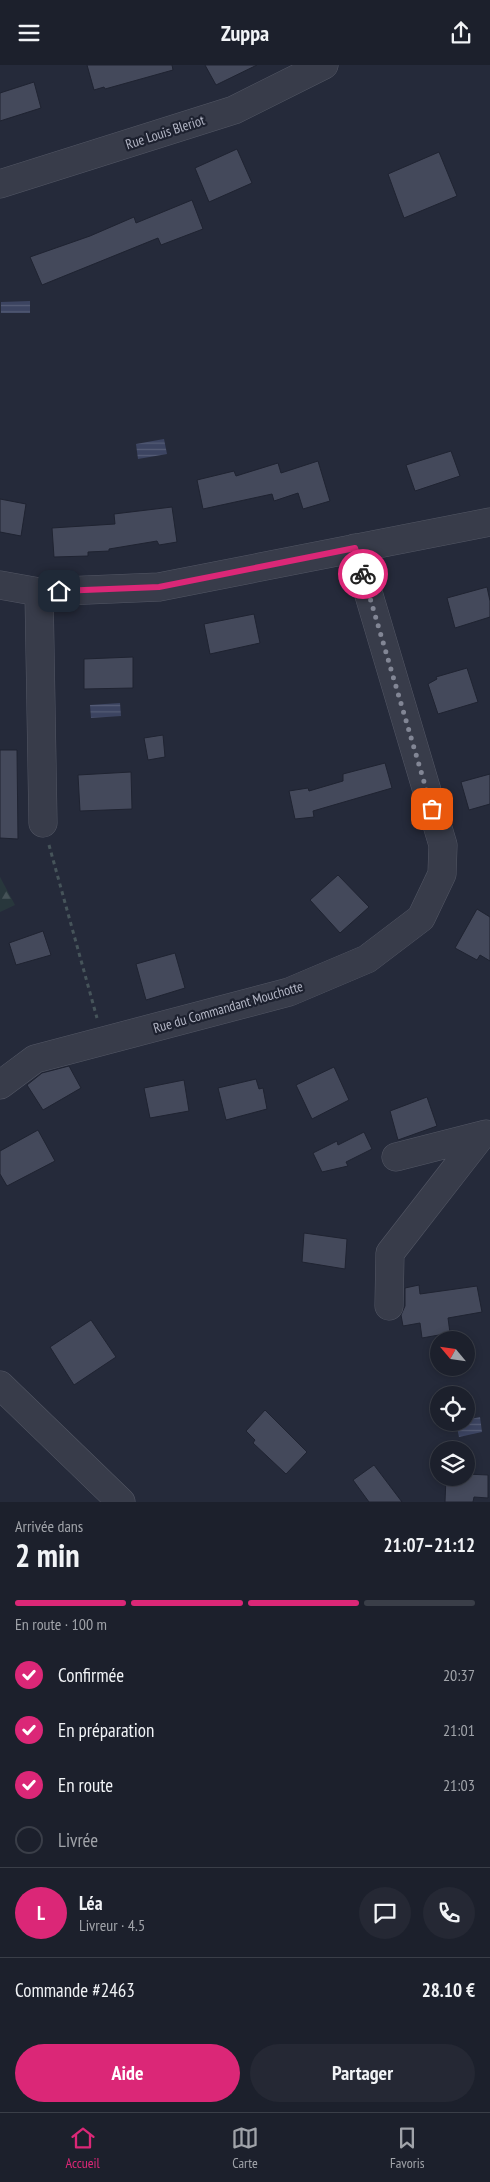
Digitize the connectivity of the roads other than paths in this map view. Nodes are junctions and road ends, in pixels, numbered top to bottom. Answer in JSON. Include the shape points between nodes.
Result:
{"nodes":[{"id":1,"x":324,"y":65,"type":"edge"},
{"id":2,"x":0,"y":184,"type":"edge"},
{"id":3,"x":490,"y":521,"type":"edge"},
{"id":4,"x":355,"y":548,"type":"junction"},
{"id":5,"x":0,"y":585,"type":"edge"},
{"id":6,"x":39,"y":592,"type":"junction"},
{"id":7,"x":43,"y":823,"type":"road end"},
{"id":8,"x":0,"y":1085,"type":"edge"},
{"id":9,"x":485,"y":1134,"type":"edge"},
{"id":10,"x":396,"y":1157,"type":"dead end"},
{"id":11,"x":389,"y":1306,"type":"dead end"},
{"id":12,"x":0,"y":1385,"type":"edge"},
{"id":13,"x":121,"y":1502,"type":"edge"}],
"edges":[{"from":1,"to":2,"type":"street","name":"Rue Louis Bleriot","via":[[234,110]]},
{"from":3,"to":4,"type":"street"},
{"from":4,"to":6,"type":"street","via":[[159,587]]},
{"from":4,"to":8,"type":"street","name":"Rue du Commandant Mouchotte","via":[[443,845],[442,875],[421,918],[367,959],[289,992],[34,1059]]},
{"from":5,"to":6,"type":"street"},
{"from":6,"to":7,"type":"street"},
{"from":9,"to":10,"type":"street"},
{"from":9,"to":11,"type":"street","via":[[390,1253]]},
{"from":12,"to":13,"type":"street"}]}
